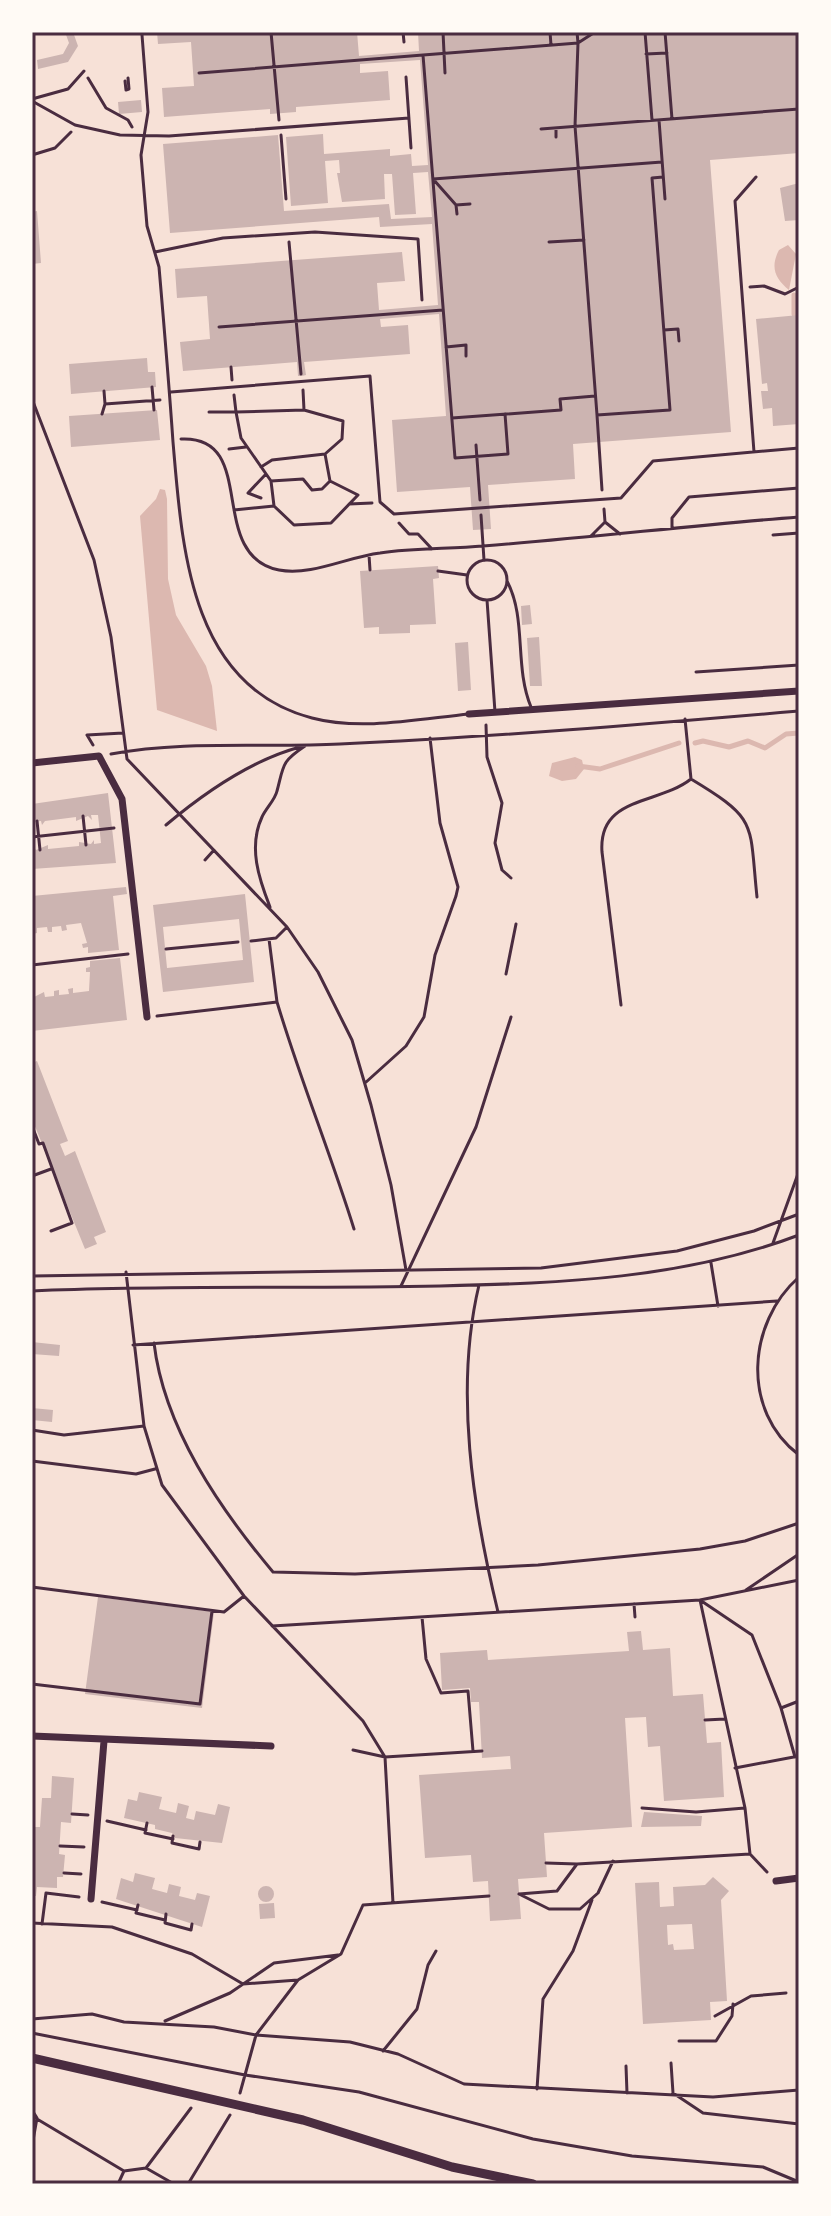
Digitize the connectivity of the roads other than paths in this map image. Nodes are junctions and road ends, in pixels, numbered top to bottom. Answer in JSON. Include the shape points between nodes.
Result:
{"nodes":[{"id":1,"x":403,"y":32,"type":"edge"},
{"id":2,"x":142,"y":35,"type":"dead end"},
{"id":3,"x":404,"y":42,"type":"dead end"},
{"id":4,"x":84,"y":71,"type":"road end"},
{"id":5,"x":406,"y":77,"type":"dead end"},
{"id":6,"x":32,"y":100,"type":"edge"},
{"id":7,"x":409,"y":118,"type":"junction"},
{"id":8,"x":144,"y":136,"type":"junction"},
{"id":9,"x":411,"y":148,"type":"dead end"},
{"id":10,"x":756,"y":177,"type":"dead end"},
{"id":11,"x":155,"y":252,"type":"junction"},
{"id":12,"x":422,"y":300,"type":"dead end"},
{"id":13,"x":170,"y":392,"type":"junction"},
{"id":14,"x":799,"y":448,"type":"edge"},
{"id":15,"x":754,"y":452,"type":"junction"},
{"id":16,"x":507,"y":581,"type":"junction"},
{"id":17,"x":487,"y":600,"type":"junction"},
{"id":18,"x":799,"y":691,"type":"edge"},
{"id":19,"x":533,"y":710,"type":"junction"},
{"id":20,"x":495,"y":713,"type":"junction"},
{"id":21,"x":469,"y":714,"type":"joint"},
{"id":22,"x":32,"y":763,"type":"edge"},
{"id":23,"x":147,"y":1017,"type":"road end"},
{"id":24,"x":32,"y":1736,"type":"edge"},
{"id":25,"x":104,"y":1741,"type":"junction"},
{"id":26,"x":271,"y":1746,"type":"dead end"},
{"id":27,"x":799,"y":1878,"type":"edge"},
{"id":28,"x":776,"y":1881,"type":"road end"},
{"id":29,"x":91,"y":1899,"type":"road end"},
{"id":30,"x":32,"y":2058,"type":"edge"},
{"id":31,"x":533,"y":2184,"type":"edge"}],
"edges":[{"from":1,"to":3,"type":"lane"},
{"from":2,"to":8,"type":"lane","via":[[148,112]]},
{"from":4,"to":6,"type":"lane","via":[[68,89]]},
{"from":5,"to":7,"type":"lane"},
{"from":6,"to":8,"type":"lane","via":[[75,125]]},
{"from":7,"to":8,"type":"lane"},
{"from":7,"to":9,"type":"lane"},
{"from":8,"to":11,"type":"lane","via":[[147,226]]},
{"from":10,"to":15,"type":"lane","via":[[735,201]]},
{"from":11,"to":12,"type":"lane","via":[[223,238],[288,233],[418,239]]},
{"from":11,"to":13,"type":"lane"},
{"from":13,"to":15,"type":"lane","via":[[370,376],[380,502],[394,514],[621,498],[653,461]]},
{"from":13,"to":21,"type":"lane","via":[[182,550],[191,590],[236,671],[260,695],[288,711],[343,723]]},
{"from":14,"to":15,"type":"lane"},
{"from":16,"to":17,"type":"lane","via":[[500,595]]},
{"from":16,"to":17,"type":"lane","via":[[500,564],[484,560],[471,567],[467,575],[472,593]]},
{"from":16,"to":19,"type":"lane","via":[[515,596],[521,680]]},
{"from":17,"to":20,"type":"lane"},
{"from":18,"to":19,"type":"street"},
{"from":19,"to":20,"type":"street"},
{"from":20,"to":21,"type":"street"},
{"from":22,"to":23,"type":"street","via":[[99,756],[122,799]]},
{"from":24,"to":25,"type":"street"},
{"from":25,"to":26,"type":"street"},
{"from":25,"to":29,"type":"street"},
{"from":27,"to":28,"type":"street"},
{"from":30,"to":31,"type":"street","via":[[237,2103],[452,2167]]}]}
